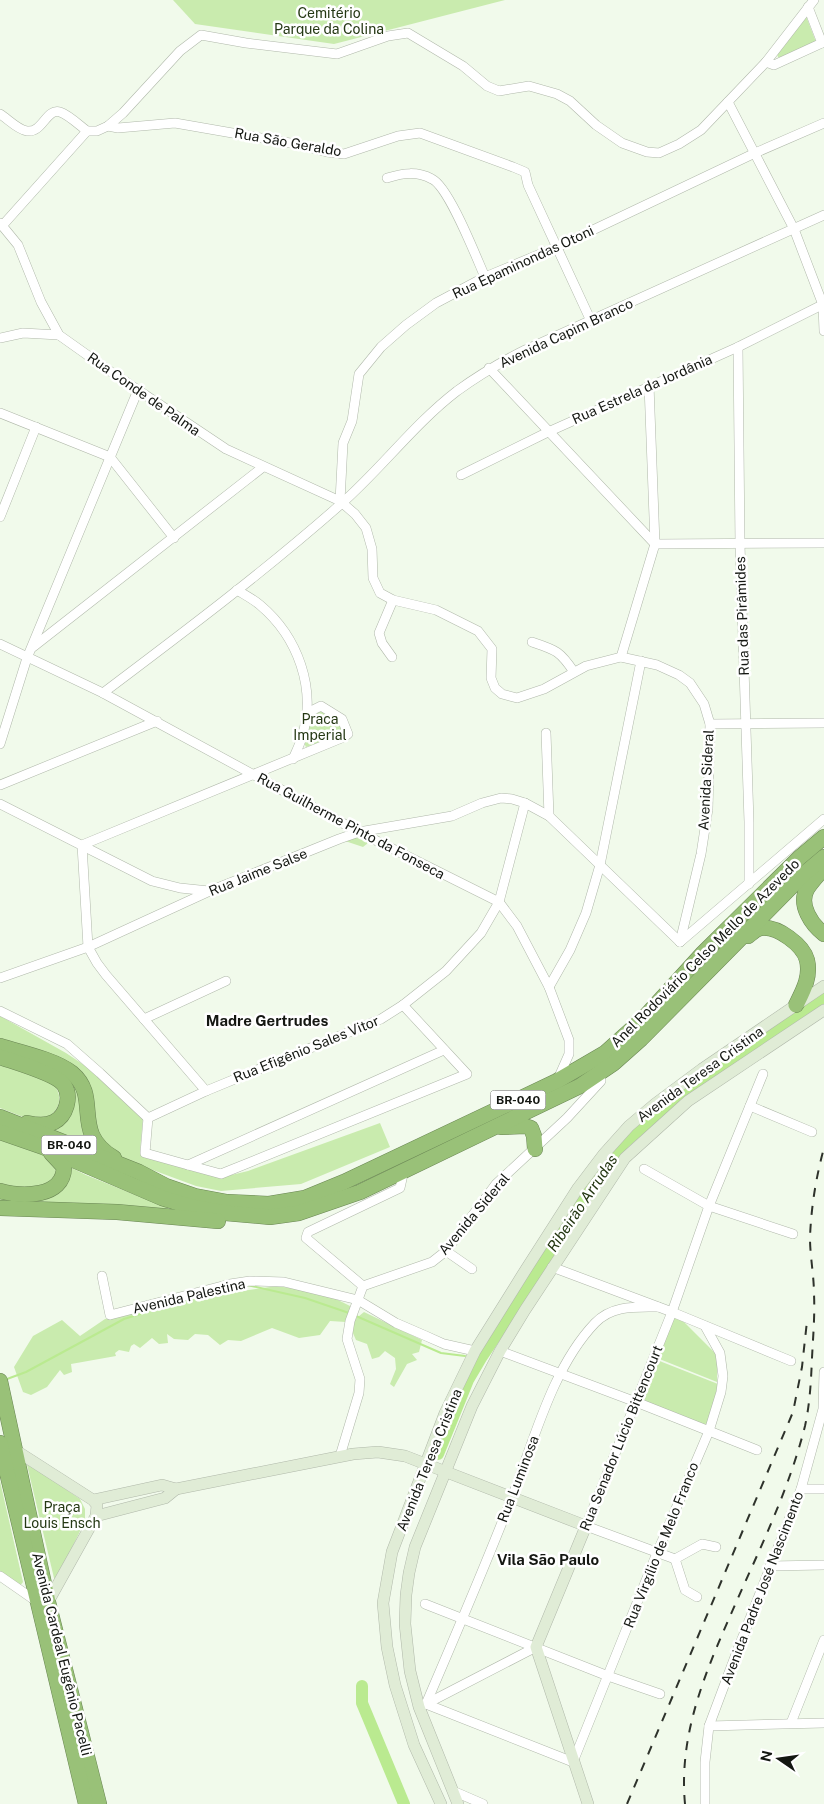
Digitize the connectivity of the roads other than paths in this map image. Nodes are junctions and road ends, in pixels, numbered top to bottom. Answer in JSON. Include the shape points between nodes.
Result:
{"nodes":[{"id":1,"x":811,"y":4,"type":"edge"},
{"id":2,"x":823,"y":42,"type":"edge"},
{"id":3,"x":766,"y":62,"type":"junction"},
{"id":4,"x":728,"y":102,"type":"junction"},
{"id":5,"x":0,"y":114,"type":"edge"},
{"id":6,"x":824,"y":123,"type":"edge"},
{"id":7,"x":108,"y":126,"type":"junction"},
{"id":8,"x":87,"y":131,"type":"junction"},
{"id":9,"x":755,"y":153,"type":"junction"},
{"id":10,"x":387,"y":178,"type":"dead end"},
{"id":11,"x":824,"y":215,"type":"edge"},
{"id":12,"x":1,"y":224,"type":"edge"},
{"id":13,"x":794,"y":229,"type":"junction"},
{"id":14,"x":557,"y":246,"type":"junction"},
{"id":15,"x":485,"y":277,"type":"junction"},
{"id":16,"x":823,"y":305,"type":"edge"},
{"id":17,"x":591,"y":321,"type":"junction"},
{"id":18,"x":824,"y":330,"type":"edge"},
{"id":19,"x":59,"y":334,"type":"junction"},
{"id":20,"x":0,"y":338,"type":"edge"},
{"id":21,"x":738,"y":347,"type":"junction"},
{"id":22,"x":490,"y":368,"type":"junction"},
{"id":23,"x":649,"y":385,"type":"junction"},
{"id":24,"x":138,"y":390,"type":"junction"},
{"id":25,"x":0,"y":413,"type":"edge"},
{"id":26,"x":36,"y":427,"type":"junction"},
{"id":27,"x":548,"y":432,"type":"junction"},
{"id":28,"x":110,"y":457,"type":"junction"},
{"id":29,"x":263,"y":467,"type":"junction"},
{"id":30,"x":461,"y":475,"type":"dead end"},
{"id":31,"x":341,"y":502,"type":"junction"},
{"id":32,"x":0,"y":517,"type":"edge"},
{"id":33,"x":174,"y":538,"type":"junction"},
{"id":34,"x":655,"y":544,"type":"junction"},
{"id":35,"x":824,"y":544,"type":"edge"},
{"id":36,"x":740,"y":545,"type":"junction"},
{"id":37,"x":237,"y":590,"type":"junction"},
{"id":38,"x":393,"y":600,"type":"junction"},
{"id":39,"x":532,"y":642,"type":"dead end"},
{"id":40,"x":0,"y":644,"type":"edge"},
{"id":41,"x":32,"y":648,"type":"junction"},
{"id":42,"x":392,"y":656,"type":"dead end"},
{"id":43,"x":621,"y":657,"type":"junction"},
{"id":44,"x":27,"y":658,"type":"junction"},
{"id":45,"x":641,"y":661,"type":"junction"},
{"id":46,"x":574,"y":672,"type":"junction"},
{"id":47,"x":103,"y":693,"type":"junction"},
{"id":48,"x":307,"y":713,"type":"junction"},
{"id":49,"x":157,"y":721,"type":"junction"},
{"id":50,"x":824,"y":723,"type":"edge"},
{"id":51,"x":710,"y":724,"type":"junction"},
{"id":52,"x":746,"y":724,"type":"junction"},
{"id":53,"x":546,"y":733,"type":"dead end"},
{"id":54,"x":0,"y":744,"type":"edge"},
{"id":55,"x":293,"y":759,"type":"junction"},
{"id":56,"x":253,"y":774,"type":"junction"},
{"id":57,"x":0,"y":785,"type":"edge"},
{"id":58,"x":525,"y":803,"type":"junction"},
{"id":59,"x":0,"y":804,"type":"edge"},
{"id":60,"x":549,"y":816,"type":"junction"},
{"id":61,"x":824,"y":819,"type":"edge"},
{"id":62,"x":359,"y":832,"type":"junction"},
{"id":63,"x":824,"y":837,"type":"edge"},
{"id":64,"x":82,"y":845,"type":"junction"},
{"id":65,"x":824,"y":857,"type":"edge"},
{"id":66,"x":600,"y":865,"type":"junction"},
{"id":67,"x":824,"y":868,"type":"edge"},
{"id":68,"x":749,"y":884,"type":"junction"},
{"id":69,"x":210,"y":891,"type":"junction"},
{"id":70,"x":499,"y":902,"type":"junction"},
{"id":71,"x":824,"y":934,"type":"edge"},
{"id":72,"x":680,"y":942,"type":"junction"},
{"id":73,"x":88,"y":947,"type":"junction"},
{"id":74,"x":725,"y":953,"type":"junction"},
{"id":75,"x":0,"y":978,"type":"edge"},
{"id":76,"x":226,"y":981,"type":"dead end"},
{"id":77,"x":824,"y":986,"type":"edge"},
{"id":78,"x":548,"y":987,"type":"junction"},
{"id":79,"x":403,"y":1005,"type":"junction"},
{"id":80,"x":796,"y":1005,"type":"junction"},
{"id":81,"x":824,"y":1010,"type":"edge"},
{"id":82,"x":0,"y":1011,"type":"edge"},
{"id":83,"x":144,"y":1019,"type":"junction"},
{"id":84,"x":0,"y":1046,"type":"edge"},
{"id":85,"x":444,"y":1050,"type":"junction"},
{"id":86,"x":0,"y":1058,"type":"edge"},
{"id":87,"x":600,"y":1071,"type":"junction"},
{"id":88,"x":762,"y":1074,"type":"dead end"},
{"id":89,"x":557,"y":1081,"type":"junction"},
{"id":90,"x":206,"y":1091,"type":"junction"},
{"id":91,"x":750,"y":1106,"type":"junction"},
{"id":92,"x":0,"y":1116,"type":"edge"},
{"id":93,"x":148,"y":1118,"type":"junction"},
{"id":94,"x":495,"y":1127,"type":"junction"},
{"id":95,"x":0,"y":1132,"type":"edge"},
{"id":96,"x":812,"y":1132,"type":"dead end"},
{"id":97,"x":637,"y":1133,"type":"junction"},
{"id":98,"x":44,"y":1148,"type":"junction"},
{"id":99,"x":535,"y":1149,"type":"junction"},
{"id":100,"x":188,"y":1165,"type":"junction"},
{"id":101,"x":644,"y":1168,"type":"dead end"},
{"id":102,"x":404,"y":1170,"type":"junction"},
{"id":103,"x":139,"y":1172,"type":"junction"},
{"id":104,"x":0,"y":1190,"type":"edge"},
{"id":105,"x":709,"y":1206,"type":"junction"},
{"id":106,"x":0,"y":1208,"type":"edge"},
{"id":107,"x":270,"y":1217,"type":"junction"},
{"id":108,"x":793,"y":1234,"type":"dead end"},
{"id":109,"x":446,"y":1251,"type":"junction"},
{"id":110,"x":552,"y":1267,"type":"junction"},
{"id":111,"x":472,"y":1269,"type":"dead end"},
{"id":112,"x":102,"y":1276,"type":"dead end"},
{"id":113,"x":363,"y":1286,"type":"junction"},
{"id":114,"x":358,"y":1300,"type":"junction"},
{"id":115,"x":658,"y":1307,"type":"junction"},
{"id":116,"x":672,"y":1312,"type":"junction"},
{"id":117,"x":705,"y":1326,"type":"junction"},
{"id":118,"x":475,"y":1351,"type":"junction"},
{"id":119,"x":500,"y":1351,"type":"junction"},
{"id":120,"x":791,"y":1361,"type":"dead end"},
{"id":121,"x":824,"y":1372,"type":"edge"},
{"id":122,"x":559,"y":1374,"type":"junction"},
{"id":123,"x":1,"y":1384,"type":"edge"},
{"id":124,"x":636,"y":1402,"type":"junction"},
{"id":125,"x":823,"y":1409,"type":"edge"},
{"id":126,"x":708,"y":1431,"type":"junction"},
{"id":127,"x":757,"y":1450,"type":"dead end"},
{"id":128,"x":5,"y":1453,"type":"edge"},
{"id":129,"x":340,"y":1456,"type":"junction"},
{"id":130,"x":425,"y":1463,"type":"junction"},
{"id":131,"x":446,"y":1471,"type":"junction"},
{"id":132,"x":176,"y":1489,"type":"junction"},
{"id":133,"x":801,"y":1489,"type":"junction"},
{"id":134,"x":824,"y":1489,"type":"edge"},
{"id":135,"x":512,"y":1497,"type":"junction"},
{"id":136,"x":93,"y":1500,"type":"junction"},
{"id":137,"x":96,"y":1516,"type":"junction"},
{"id":138,"x":586,"y":1526,"type":"junction"},
{"id":139,"x":716,"y":1547,"type":"dead end"},
{"id":140,"x":657,"y":1553,"type":"junction"},
{"id":141,"x":675,"y":1560,"type":"junction"},
{"id":142,"x":824,"y":1565,"type":"edge"},
{"id":143,"x":770,"y":1566,"type":"junction"},
{"id":144,"x":0,"y":1576,"type":"edge"},
{"id":145,"x":697,"y":1597,"type":"dead end"},
{"id":146,"x":42,"y":1601,"type":"junction"},
{"id":147,"x":425,"y":1604,"type":"dead end"},
{"id":148,"x":463,"y":1618,"type":"junction"},
{"id":149,"x":824,"y":1641,"type":"edge"},
{"id":150,"x":536,"y":1647,"type":"junction"},
{"id":151,"x":608,"y":1676,"type":"junction"},
{"id":152,"x":395,"y":1685,"type":"junction"},
{"id":153,"x":660,"y":1694,"type":"dead end"},
{"id":154,"x":423,"y":1706,"type":"junction"},
{"id":155,"x":791,"y":1723,"type":"junction"},
{"id":156,"x":824,"y":1723,"type":"edge"},
{"id":157,"x":709,"y":1726,"type":"junction"},
{"id":158,"x":412,"y":1738,"type":"junction"},
{"id":159,"x":573,"y":1762,"type":"junction"},
{"id":160,"x":453,"y":1791,"type":"junction"},
{"id":161,"x":86,"y":1804,"type":"edge"},
{"id":162,"x":100,"y":1804,"type":"edge"},
{"id":163,"x":441,"y":1804,"type":"edge"},
{"id":164,"x":458,"y":1804,"type":"edge"},
{"id":165,"x":483,"y":1804,"type":"edge"},
{"id":166,"x":588,"y":1804,"type":"edge"},
{"id":167,"x":705,"y":1804,"type":"edge"}],
"edges":[{"from":1,"to":2,"type":"street"},
{"from":1,"to":3,"type":"street"},
{"from":2,"to":3,"type":"street","via":[[774,65]]},
{"from":3,"to":4,"type":"street"},
{"from":4,"to":7,"type":"street","via":[[701,130],[679,144],[659,153],[647,152],[611,137],[570,100],[557,94],[529,86],[499,91],[487,86],[463,66],[408,33],[388,36],[337,54],[201,35],[180,51],[123,114]]},
{"from":4,"to":9,"type":"street"},
{"from":5,"to":8,"type":"street","via":[[26,131],[32,131],[51,114],[63,113]]},
{"from":6,"to":9,"type":"street","name":"Rua Epaminondas Otoni"},
{"from":7,"to":8,"type":"street"},
{"from":7,"to":14,"type":"street","name":"Rua São Geraldo","via":[[175,123],[344,154],[398,136],[420,133],[525,172],[528,186]]},
{"from":8,"to":12,"type":"street"},
{"from":9,"to":13,"type":"street"},
{"from":9,"to":14,"type":"street","name":"Rua Epaminondas Otoni"},
{"from":10,"to":15,"type":"street","via":[[410,172],[434,179],[447,194]]},
{"from":11,"to":13,"type":"street","name":"Avenida Capim Branco"},
{"from":12,"to":19,"type":"street","name":"Rua Conde de Palma","via":[[18,245],[41,302]]},
{"from":13,"to":16,"type":"street"},
{"from":13,"to":17,"type":"street","name":"Avenida Capim Branco"},
{"from":14,"to":15,"type":"street","name":"Rua Epaminondas Otoni"},
{"from":14,"to":17,"type":"street","name":"Rua São Geraldo"},
{"from":15,"to":31,"type":"street","name":"Rua Epaminondas Otoni","via":[[420,314],[381,347],[359,374],[352,421],[343,442]]},
{"from":16,"to":18,"type":"street"},
{"from":16,"to":21,"type":"street","name":"Rua Estrela da Jordânia"},
{"from":17,"to":22,"type":"street","name":"Avenida Capim Branco"},
{"from":19,"to":20,"type":"street","via":[[24,333]]},
{"from":19,"to":24,"type":"street","name":"Rua Conde de Palma"},
{"from":21,"to":23,"type":"street","name":"Rua Estrela da Jordânia"},
{"from":21,"to":36,"type":"street","name":"Rua das Pirâmides"},
{"from":22,"to":27,"type":"street"},
{"from":22,"to":31,"type":"street","name":"Avenida Capim Branco","via":[[422,422]]},
{"from":23,"to":27,"type":"street","name":"Rua Estrela da Jordânia"},
{"from":23,"to":34,"type":"street"},
{"from":24,"to":28,"type":"street"},
{"from":24,"to":29,"type":"street","name":"Rua Conde de Palma","via":[[226,449]]},
{"from":25,"to":26,"type":"street"},
{"from":26,"to":28,"type":"street"},
{"from":26,"to":32,"type":"street"},
{"from":27,"to":30,"type":"street","name":"Rua Estrela da Jordânia"},
{"from":27,"to":34,"type":"street"},
{"from":28,"to":33,"type":"street"},
{"from":28,"to":41,"type":"street"},
{"from":29,"to":31,"type":"street","name":"Rua Conde de Palma"},
{"from":29,"to":33,"type":"street"},
{"from":31,"to":37,"type":"street","name":"Avenida Capim Branco"},
{"from":31,"to":38,"type":"street","via":[[366,528],[372,549],[373,578],[380,593]]},
{"from":33,"to":41,"type":"street"},
{"from":34,"to":36,"type":"street"},
{"from":34,"to":43,"type":"street"},
{"from":35,"to":36,"type":"street"},
{"from":36,"to":52,"type":"street","name":"Rua das Pirâmides"},
{"from":37,"to":47,"type":"street","name":"Avenida Capim Branco"},
{"from":37,"to":48,"type":"street","via":[[277,620],[291,640],[307,688]]},
{"from":38,"to":42,"type":"street","via":[[379,633]]},
{"from":38,"to":46,"type":"street","name":"Avenida Sideral","via":[[436,610],[478,631],[492,649],[491,678],[502,694],[517,698],[544,689]]},
{"from":39,"to":46,"type":"street","via":[[556,650]]},
{"from":40,"to":44,"type":"street","name":"Rua Guilherme Pinto da Fonseca"},
{"from":41,"to":44,"type":"street"},
{"from":43,"to":45,"type":"street","name":"Avenida Sideral"},
{"from":43,"to":46,"type":"street","name":"Avenida Sideral"},
{"from":44,"to":47,"type":"street","name":"Rua Guilherme Pinto da Fonseca"},
{"from":44,"to":54,"type":"street"},
{"from":45,"to":51,"type":"street","name":"Avenida Sideral","via":[[672,671],[690,684],[704,704]]},
{"from":45,"to":66,"type":"street"},
{"from":47,"to":49,"type":"street","name":"Rua Guilherme Pinto da Fonseca"},
{"from":48,"to":55,"type":"street"},
{"from":48,"to":55,"type":"street","via":[[320,706],[342,719],[348,734]]},
{"from":49,"to":56,"type":"street","name":"Rua Guilherme Pinto da Fonseca"},
{"from":49,"to":57,"type":"street"},
{"from":50,"to":52,"type":"street"},
{"from":51,"to":52,"type":"street"},
{"from":51,"to":72,"type":"street","name":"Avenida Sideral","via":[[708,809]]},
{"from":52,"to":68,"type":"street","name":"Rua das Pirâmides"},
{"from":53,"to":60,"type":"street"},
{"from":55,"to":56,"type":"street"},
{"from":56,"to":62,"type":"street","name":"Rua Guilherme Pinto da Fonseca"},
{"from":56,"to":64,"type":"street"},
{"from":58,"to":60,"type":"street","name":"Rua Jaime Salse"},
{"from":58,"to":62,"type":"street","name":"Rua Jaime Salse","via":[[501,798],[452,816]]},
{"from":58,"to":70,"type":"street","name":"Rua Efigênio Sales Vitor"},
{"from":59,"to":64,"type":"street"},
{"from":60,"to":66,"type":"street","name":"Rua Jaime Salse"},
{"from":61,"to":68,"type":"street"},
{"from":62,"to":69,"type":"street","name":"Rua Jaime Salse"},
{"from":62,"to":70,"type":"street","name":"Rua Guilherme Pinto da Fonseca"},
{"from":63,"to":89,"type":"highway","name":"Anel Rodoviário Celso Mello de Azevedo","number":"BR-040","via":[[703,953],[643,1019],[605,1053]]},
{"from":64,"to":69,"type":"street","via":[[152,881]]},
{"from":64,"to":73,"type":"street"},
{"from":65,"to":74,"type":"highway","name":"Anel Rodoviário Celso Mello de Azevedo","number":"BR-040"},
{"from":66,"to":72,"type":"street","name":"Rua Jaime Salse"},
{"from":66,"to":78,"type":"street","via":[[586,913],[570,950]]},
{"from":67,"to":71,"type":"highway","via":[[806,890],[804,901],[812,923]]},
{"from":68,"to":72,"type":"street"},
{"from":69,"to":73,"type":"street","name":"Rua Jaime Salse"},
{"from":70,"to":78,"type":"street","name":"Rua Guilherme Pinto da Fonseca","via":[[517,926]]},
{"from":70,"to":79,"type":"street","name":"Rua Efigênio Sales Vitor","via":[[481,933],[446,971]]},
{"from":73,"to":75,"type":"street","name":"Rua Jaime Salse"},
{"from":73,"to":83,"type":"street","via":[[101,969]]},
{"from":74,"to":80,"type":"highway","via":[[760,928],[783,933],[807,960],[807,984]]},
{"from":74,"to":87,"type":"highway","name":"Anel Rodoviário Celso Mello de Azevedo","number":"BR-040","via":[[641,1039]]},
{"from":76,"to":83,"type":"street"},
{"from":77,"to":80,"type":"main road","name":"Avenida Teresa Cristina"},
{"from":78,"to":89,"type":"street","name":"Rua Guilherme Pinto da Fonseca","via":[[569,1040],[569,1054]]},
{"from":79,"to":85,"type":"street"},
{"from":79,"to":90,"type":"street","name":"Rua Efigênio Sales Vitor","via":[[381,1019]]},
{"from":80,"to":97,"type":"main road","name":"Avenida Teresa Cristina","via":[[655,1104]]},
{"from":81,"to":97,"type":"main road","name":"Avenida Teresa Cristina"},
{"from":82,"to":93,"type":"street","via":[[67,1044]]},
{"from":83,"to":90,"type":"street"},
{"from":84,"to":103,"type":"highway","via":[[61,1066],[72,1073],[84,1087],[92,1137],[107,1154]]},
{"from":85,"to":100,"type":"street"},
{"from":85,"to":100,"type":"street","via":[[467,1074],[221,1174]]},
{"from":86,"to":92,"type":"highway","via":[[56,1077],[64,1085],[68,1102],[59,1119],[44,1125]]},
{"from":87,"to":94,"type":"highway","name":"Anel Rodoviário Celso Mello de Azevedo","number":"BR-040","via":[[580,1086]]},
{"from":87,"to":99,"type":"street","name":"Avenida Sideral","via":[[601,1081]]},
{"from":88,"to":91,"type":"street","name":"Rua Senador Lúcio Bittencourt"},
{"from":89,"to":103,"type":"highway","name":"Anel Rodoviário Celso Mello de Azevedo","number":"BR-040","via":[[305,1198],[269,1204],[227,1202],[195,1196]]},
{"from":90,"to":93,"type":"street","name":"Rua Efigênio Sales Vitor"},
{"from":91,"to":96,"type":"street"},
{"from":91,"to":105,"type":"street","name":"Rua Senador Lúcio Bittencourt"},
{"from":92,"to":103,"type":"highway","name":"Anel Rodoviário Celso Mello de Azevedo","number":"BR-040"},
{"from":93,"to":100,"type":"street","via":[[145,1153]]},
{"from":94,"to":99,"type":"highway","via":[[531,1128]]},
{"from":94,"to":102,"type":"highway","name":"Anel Rodoviário Celso Mello de Azevedo","number":"BR-040"},
{"from":95,"to":98,"type":"highway","name":"Anel Rodoviário Celso Mello de Azevedo","number":"BR-040"},
{"from":97,"to":110,"type":"main road","name":"Avenida Teresa Cristina","via":[[625,1158]]},
{"from":97,"to":118,"type":"main road","name":"Avenida Teresa Cristina","via":[[604,1155],[578,1188]]},
{"from":98,"to":104,"type":"highway","via":[[64,1167],[61,1182],[54,1189],[18,1194]]},
{"from":98,"to":107,"type":"highway","name":"Anel Rodoviário Celso Mello de Azevedo","number":"BR-040","via":[[169,1200],[225,1213]]},
{"from":99,"to":109,"type":"street","name":"Avenida Sideral","via":[[496,1184]]},
{"from":101,"to":105,"type":"street"},
{"from":102,"to":107,"type":"highway","name":"Anel Rodoviário Celso Mello de Azevedo","number":"BR-040","via":[[360,1192],[299,1213]]},
{"from":102,"to":113,"type":"street","via":[[400,1188],[308,1232],[306,1238]]},
{"from":105,"to":108,"type":"street"},
{"from":105,"to":116,"type":"street","name":"Rua Senador Lúcio Bittencourt"},
{"from":106,"to":107,"type":"highway","via":[[117,1212],[222,1221]]},
{"from":109,"to":111,"type":"street"},
{"from":109,"to":113,"type":"street","name":"Avenida Sideral","via":[[432,1262]]},
{"from":110,"to":115,"type":"street"},
{"from":110,"to":119,"type":"main road","name":"Avenida Teresa Cristina"},
{"from":112,"to":114,"type":"street","name":"Avenida Palestina","via":[[110,1315],[250,1281],[284,1282]]},
{"from":113,"to":114,"type":"street"},
{"from":114,"to":118,"type":"street","name":"Avenida Palestina","via":[[396,1323],[444,1344]]},
{"from":114,"to":129,"type":"street","via":[[347,1339],[360,1379],[359,1393]]},
{"from":115,"to":116,"type":"street"},
{"from":115,"to":122,"type":"street","name":"Rua Luminosa","via":[[608,1312],[595,1323]]},
{"from":116,"to":117,"type":"street"},
{"from":116,"to":124,"type":"street","name":"Rua Senador Lúcio Bittencourt"},
{"from":117,"to":120,"type":"street"},
{"from":117,"to":126,"type":"street","name":"Rua Virgílio de Melo Franco","via":[[720,1354],[723,1376]]},
{"from":118,"to":130,"type":"main road","name":"Avenida Teresa Cristina"},
{"from":119,"to":122,"type":"street"},
{"from":119,"to":131,"type":"main road","name":"Avenida Teresa Cristina","via":[[472,1406]]},
{"from":121,"to":125,"type":"street","name":"Avenida Padre José Nascimento"},
{"from":122,"to":124,"type":"street"},
{"from":122,"to":135,"type":"street","name":"Rua Luminosa"},
{"from":123,"to":128,"type":"highway","name":"Avenida Cardeal Eugênio Pacelli"},
{"from":124,"to":126,"type":"street"},
{"from":124,"to":138,"type":"street","name":"Rua Senador Lúcio Bittencourt"},
{"from":125,"to":133,"type":"street","name":"Avenida Padre José Nascimento"},
{"from":126,"to":127,"type":"street"},
{"from":126,"to":140,"type":"street","name":"Rua Virgílio de Melo Franco"},
{"from":128,"to":136,"type":"main road"},
{"from":128,"to":146,"type":"highway","name":"Avenida Cardeal Eugênio Pacelli"},
{"from":129,"to":130,"type":"main road","via":[[378,1452]]},
{"from":129,"to":132,"type":"main road"},
{"from":130,"to":131,"type":"main road"},
{"from":130,"to":152,"type":"main road","name":"Avenida Teresa Cristina","via":[[392,1552],[383,1603]]},
{"from":131,"to":135,"type":"main road"},
{"from":131,"to":154,"type":"main road","name":"Avenida Teresa Cristina","via":[[415,1547],[406,1595],[409,1663]]},
{"from":132,"to":136,"type":"main road","via":[[162,1485]]},
{"from":132,"to":137,"type":"main road","via":[[165,1498]]},
{"from":133,"to":134,"type":"street"},
{"from":133,"to":143,"type":"street","name":"Avenida Padre José Nascimento"},
{"from":135,"to":138,"type":"main road"},
{"from":135,"to":148,"type":"street","name":"Rua Luminosa"},
{"from":136,"to":137,"type":"main road","via":[[97,1505]]},
{"from":137,"to":146,"type":"main road"},
{"from":138,"to":140,"type":"street"},
{"from":138,"to":150,"type":"main road","name":"Rua Senador Lúcio Bittencourt"},
{"from":139,"to":141,"type":"street","via":[[702,1544]]},
{"from":140,"to":141,"type":"street"},
{"from":140,"to":151,"type":"street","name":"Rua Virgílio de Melo Franco"},
{"from":141,"to":145,"type":"street","via":[[685,1590]]},
{"from":142,"to":143,"type":"street"},
{"from":143,"to":157,"type":"street","name":"Avenida Padre José Nascimento"},
{"from":144,"to":146,"type":"street"},
{"from":146,"to":161,"type":"highway","name":"Avenida Cardeal Eugênio Pacelli"},
{"from":146,"to":162,"type":"highway","name":"Avenida Cardeal Eugênio Pacelli"},
{"from":147,"to":148,"type":"street"},
{"from":148,"to":150,"type":"street"},
{"from":148,"to":154,"type":"street","name":"Rua Luminosa"},
{"from":149,"to":155,"type":"street"},
{"from":150,"to":151,"type":"street"},
{"from":150,"to":154,"type":"street"},
{"from":150,"to":159,"type":"main road"},
{"from":151,"to":153,"type":"street"},
{"from":151,"to":159,"type":"street","name":"Rua Virgílio de Melo Franco"},
{"from":152,"to":154,"type":"main road","via":[[408,1701]]},
{"from":152,"to":158,"type":"main road","name":"Avenida Teresa Cristina"},
{"from":154,"to":158,"type":"main road","via":[[415,1719]]},
{"from":154,"to":159,"type":"street"},
{"from":154,"to":160,"type":"main road","name":"Avenida Teresa Cristina"},
{"from":155,"to":156,"type":"street"},
{"from":155,"to":157,"type":"street"},
{"from":157,"to":167,"type":"street","name":"Avenida Padre José Nascimento"},
{"from":158,"to":163,"type":"main road","name":"Avenida Teresa Cristina"},
{"from":159,"to":166,"type":"main road"},
{"from":160,"to":164,"type":"main road","name":"Avenida Teresa Cristina"},
{"from":160,"to":165,"type":"street"}]}
